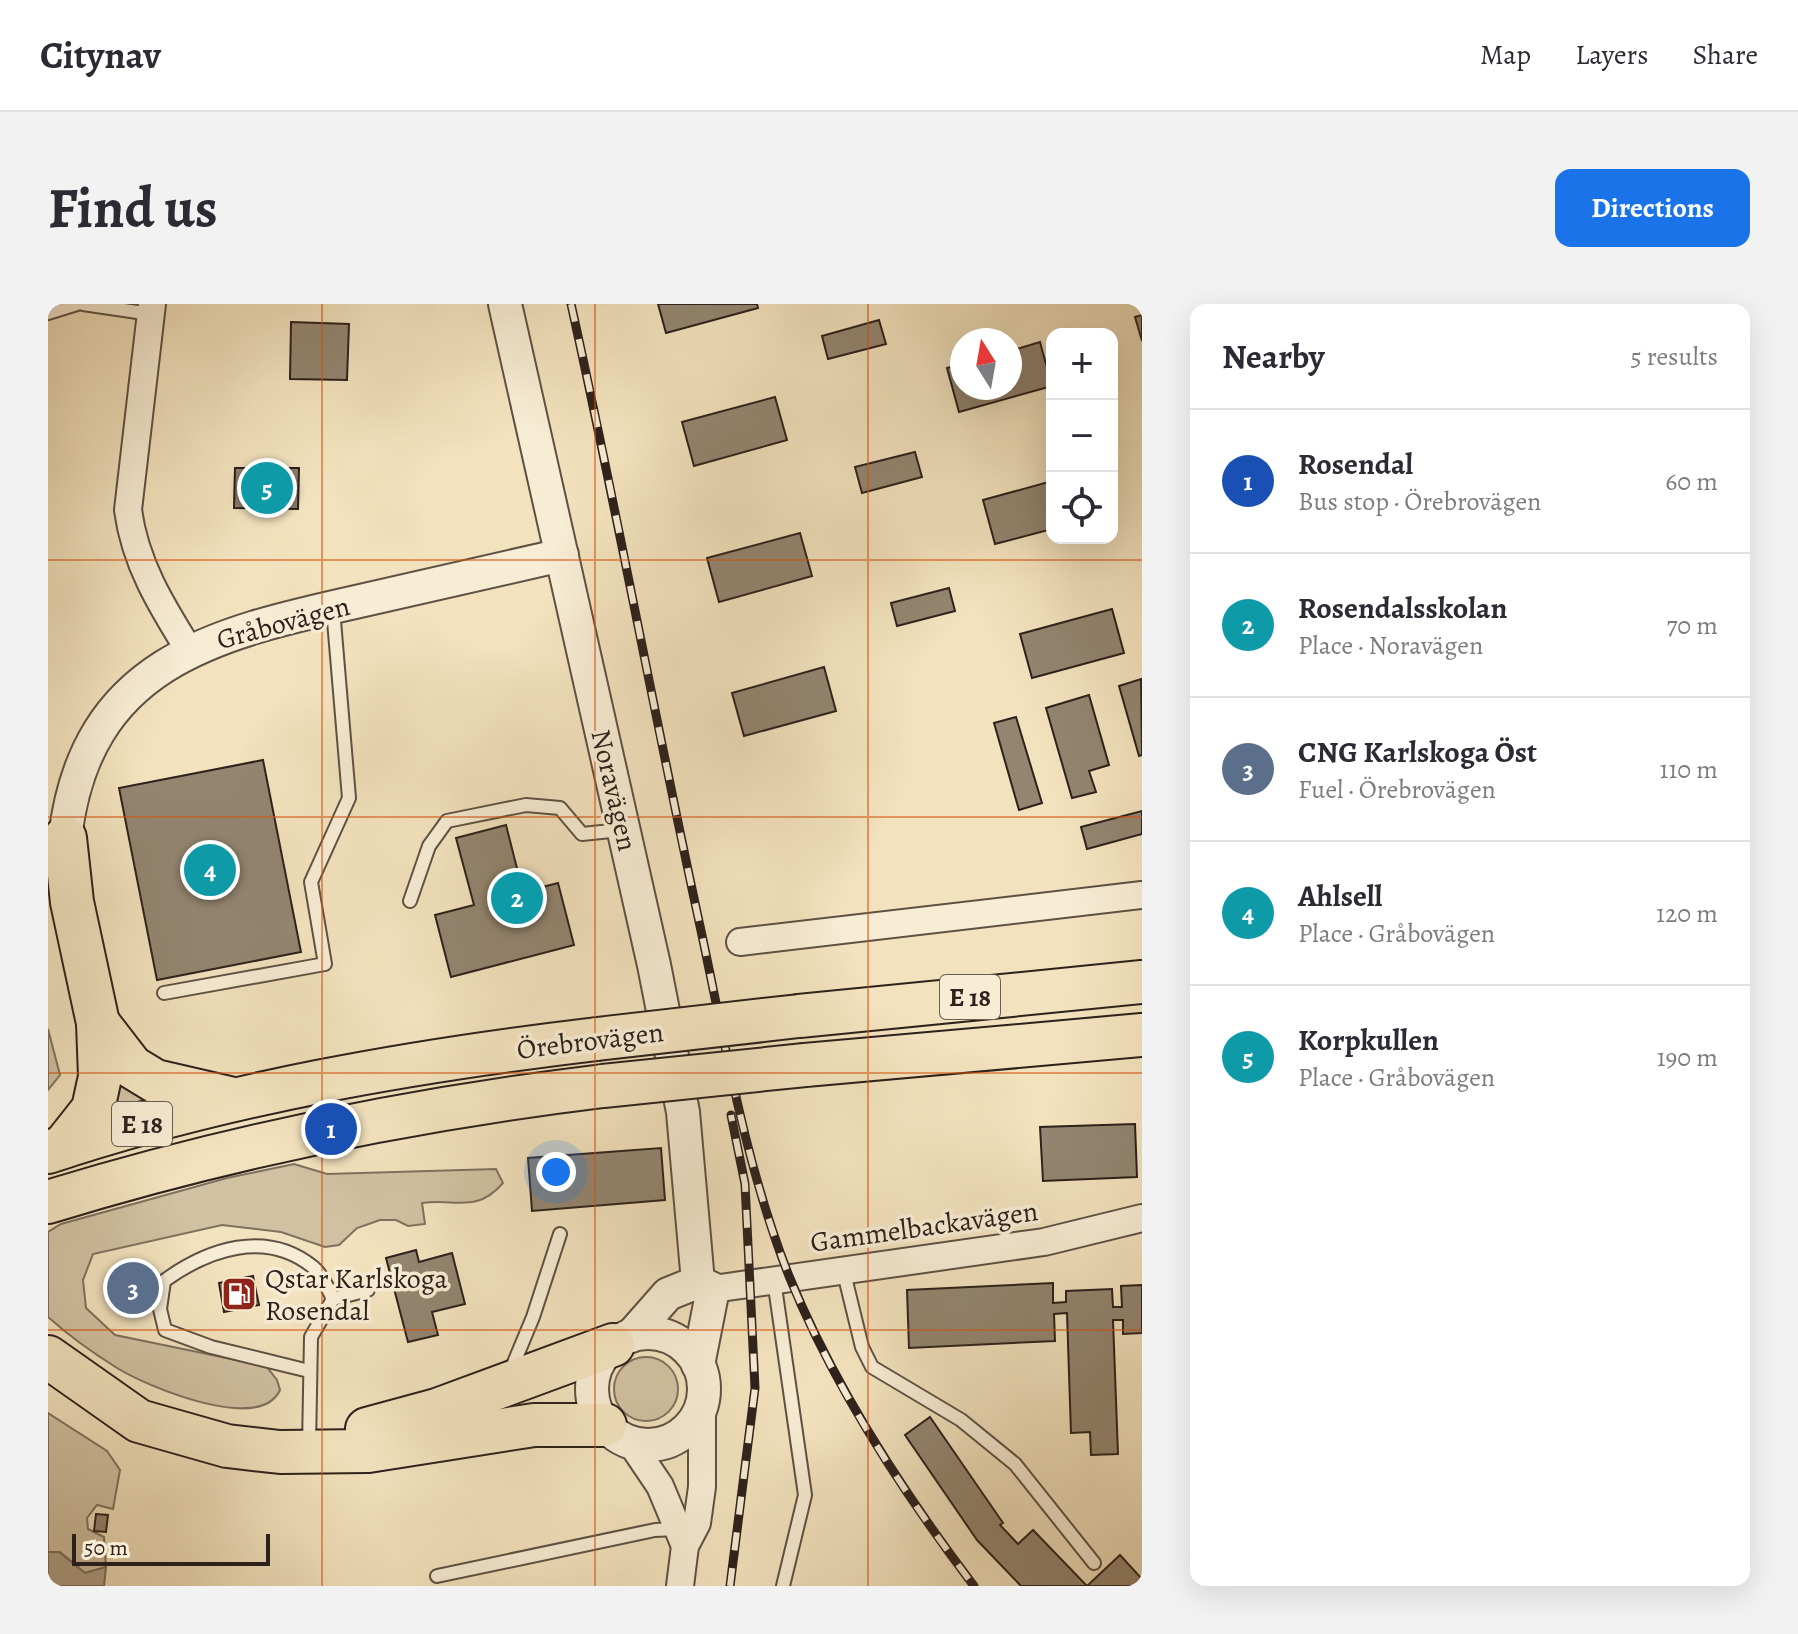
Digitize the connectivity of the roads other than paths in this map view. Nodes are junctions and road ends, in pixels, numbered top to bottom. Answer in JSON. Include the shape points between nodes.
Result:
{"nodes":[{"id":1,"x":80,"y":304,"type":"edge"},
{"id":2,"x":505,"y":304,"type":"edge"},
{"id":3,"x":151,"y":309,"type":"edge"},
{"id":4,"x":48,"y":313,"type":"edge"},
{"id":5,"x":562,"y":555,"type":"junction"},
{"id":6,"x":333,"y":607,"type":"junction"},
{"id":7,"x":189,"y":650,"type":"junction"},
{"id":8,"x":624,"y":830,"type":"junction"},
{"id":9,"x":56,"y":838,"type":"edge"},
{"id":10,"x":1142,"y":895,"type":"edge"},
{"id":11,"x":410,"y":901,"type":"dead end"},
{"id":12,"x":740,"y":942,"type":"dead end"},
{"id":13,"x":1142,"y":982,"type":"edge"},
{"id":14,"x":164,"y":993,"type":"dead end"},
{"id":15,"x":98,"y":1023,"type":"junction"},
{"id":16,"x":1142,"y":1035,"type":"edge"},
{"id":17,"x":237,"y":1101,"type":"junction"},
{"id":18,"x":56,"y":1150,"type":"edge"},
{"id":19,"x":53,"y":1204,"type":"edge"},
{"id":20,"x":1142,"y":1218,"type":"edge"},
{"id":21,"x":560,"y":1234,"type":"dead end"},
{"id":22,"x":843,"y":1269,"type":"junction"},
{"id":23,"x":774,"y":1280,"type":"junction"},
{"id":24,"x":705,"y":1285,"type":"junction"},
{"id":25,"x":368,"y":1290,"type":"dead end"},
{"id":26,"x":333,"y":1299,"type":"junction"},
{"id":27,"x":622,"y":1341,"type":"junction"},
{"id":28,"x":48,"y":1357,"type":"edge"},
{"id":29,"x":698,"y":1365,"type":"junction"},
{"id":30,"x":309,"y":1371,"type":"junction"},
{"id":31,"x":702,"y":1404,"type":"junction"},
{"id":32,"x":500,"y":1409,"type":"junction"},
{"id":33,"x":618,"y":1434,"type":"junction"},
{"id":34,"x":309,"y":1450,"type":"junction"},
{"id":35,"x":681,"y":1538,"type":"junction"},
{"id":36,"x":1094,"y":1563,"type":"dead end"},
{"id":37,"x":437,"y":1576,"type":"dead end"},
{"id":38,"x":680,"y":1586,"type":"edge"},
{"id":39,"x":783,"y":1586,"type":"edge"}],
"edges":[{"from":1,"to":3,"type":"lane"},
{"from":1,"to":4,"type":"lane"},
{"from":2,"to":5,"type":"street","name":"Noravägen"},
{"from":3,"to":7,"type":"street","via":[[128,510],[142,568]]},
{"from":5,"to":6,"type":"street","name":"Gråbovägen"},
{"from":5,"to":8,"type":"street","name":"Noravägen"},
{"from":6,"to":7,"type":"street","name":"Gråbovägen","via":[[233,632]]},
{"from":6,"to":14,"type":"lane","via":[[349,798],[311,882],[325,964]]},
{"from":7,"to":9,"type":"street","name":"Gråbovägen","via":[[143,681],[106,719],[83,759]]},
{"from":8,"to":11,"type":"lane","via":[[582,834],[560,808],[526,805],[447,821],[429,846]]},
{"from":8,"to":24,"type":"street","name":"Noravägen","via":[[683,1112]]},
{"from":9,"to":15,"type":"highway"},
{"from":10,"to":12,"type":"street"},
{"from":13,"to":17,"type":"highway","name":"Örebrovägen","number":"E 18","bridge":true,"via":[[799,1016],[390,1066]]},
{"from":15,"to":17,"type":"highway","via":[[132,1067],[155,1081]]},
{"from":15,"to":18,"type":"highway","via":[[97,1101]]},
{"from":16,"to":19,"type":"highway","name":"Örebrovägen","number":"E 18","bridge":true,"via":[[474,1102],[251,1145]]},
{"from":17,"to":18,"type":"highway","name":"Örebrovägen","number":"E 18"},
{"from":20,"to":22,"type":"street","name":"Gammelbackavägen","via":[[1044,1242]]},
{"from":21,"to":32,"type":"lane"},
{"from":22,"to":23,"type":"street","name":"Gammelbackavägen"},
{"from":22,"to":36,"type":"lane","via":[[872,1367],[961,1420],[1015,1464]]},
{"from":23,"to":24,"type":"street","name":"Gammelbackavägen"},
{"from":23,"to":39,"type":"lane","via":[[805,1495]]},
{"from":24,"to":27,"type":"street","via":[[668,1294]]},
{"from":24,"to":29,"type":"street","name":"Noravägen"},
{"from":25,"to":26,"type":"lane"},
{"from":26,"to":30,"type":"lane","via":[[311,1337]]},
{"from":26,"to":30,"type":"lane","via":[[316,1268],[284,1251],[257,1246],[220,1250],[190,1262],[164,1281],[160,1309],[165,1330]]},
{"from":27,"to":29,"type":"street","via":[[661,1334],[687,1349]]},
{"from":27,"to":32,"type":"highway"},
{"from":27,"to":33,"type":"street","via":[[600,1360],[592,1388],[595,1407]]},
{"from":28,"to":34,"type":"highway","via":[[139,1421],[227,1446]]},
{"from":29,"to":31,"type":"street","via":[[704,1384]]},
{"from":30,"to":34,"type":"lane"},
{"from":31,"to":33,"type":"street","via":[[685,1430],[669,1441]]},
{"from":31,"to":35,"type":"street","via":[[697,1523]]},
{"from":32,"to":33,"type":"highway","via":[[534,1425]]},
{"from":32,"to":34,"type":"highway","via":[[368,1451]]},
{"from":33,"to":35,"type":"street","via":[[660,1486]]},
{"from":35,"to":37,"type":"lane","via":[[655,1530]]},
{"from":35,"to":38,"type":"street"}]}
